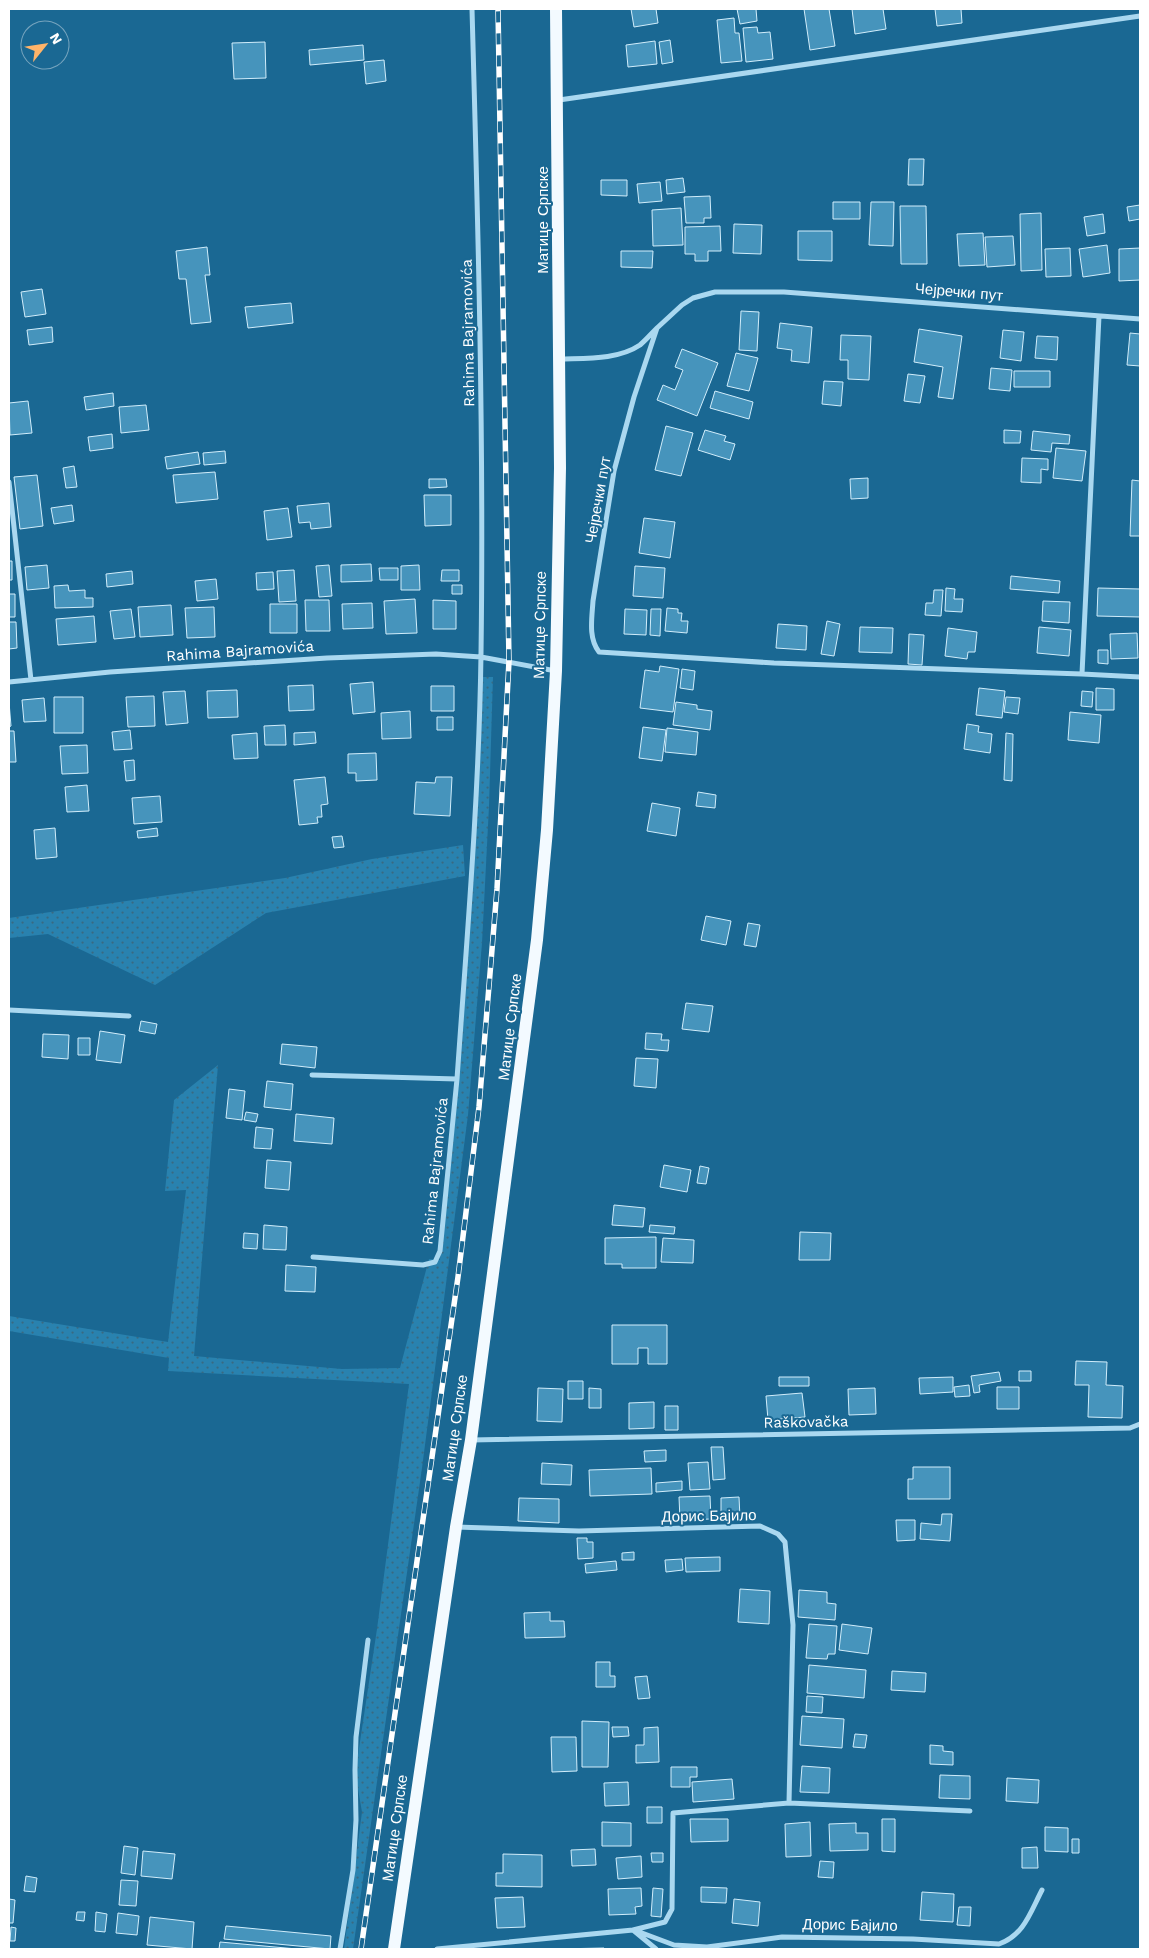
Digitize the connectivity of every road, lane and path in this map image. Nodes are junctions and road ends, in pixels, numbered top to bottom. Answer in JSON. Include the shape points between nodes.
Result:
{"nodes":[{"id":1,"x":472,"y":9,"type":"edge"},
{"id":2,"x":556,"y":9,"type":"edge"},
{"id":3,"x":1140,"y":16,"type":"edge"},
{"id":4,"x":558,"y":100,"type":"junction"},
{"id":5,"x":1099,"y":316,"type":"junction"},
{"id":6,"x":1140,"y":319,"type":"edge"},
{"id":7,"x":657,"y":328,"type":"junction"},
{"id":8,"x":560,"y":359,"type":"junction"},
{"id":9,"x":9,"y":482,"type":"edge"},
{"id":10,"x":481,"y":657,"type":"junction"},
{"id":11,"x":556,"y":671,"type":"junction"},
{"id":12,"x":1082,"y":674,"type":"junction"},
{"id":13,"x":1140,"y":677,"type":"edge"},
{"id":14,"x":31,"y":680,"type":"junction"},
{"id":15,"x":9,"y":682,"type":"edge"},
{"id":16,"x":9,"y":1010,"type":"edge"},
{"id":17,"x":129,"y":1016,"type":"dead end"},
{"id":18,"x":312,"y":1075,"type":"dead end"},
{"id":19,"x":457,"y":1078,"type":"junction"},
{"id":20,"x":313,"y":1257,"type":"dead end"},
{"id":21,"x":1140,"y":1424,"type":"edge"},
{"id":22,"x":471,"y":1440,"type":"junction"},
{"id":23,"x":456,"y":1527,"type":"junction"},
{"id":24,"x":368,"y":1640,"type":"dead end"},
{"id":25,"x":789,"y":1803,"type":"junction"},
{"id":26,"x":970,"y":1812,"type":"dead end"},
{"id":27,"x":1042,"y":1890,"type":"dead end"},
{"id":28,"x":633,"y":1930,"type":"junction"},
{"id":29,"x":340,"y":1949,"type":"edge"},
{"id":30,"x":394,"y":1949,"type":"edge"},
{"id":31,"x":437,"y":1949,"type":"edge"},
{"id":32,"x":656,"y":1949,"type":"edge"}],
"edges":[{"from":1,"to":10,"type":"street","name":"Rahima Bajramovića","via":[[483,438]]},
{"from":2,"to":4,"type":"main road","name":"Матице Српске"},
{"from":3,"to":4,"type":"street"},
{"from":4,"to":8,"type":"main road","name":"Матице Српске"},
{"from":5,"to":6,"type":"street","name":"Чејречки пут"},
{"from":5,"to":7,"type":"street","name":"Чејречки пут","via":[[784,292],[715,292],[692,298]]},
{"from":5,"to":12,"type":"street"},
{"from":7,"to":8,"type":"street","via":[[639,345],[626,351],[596,358]]},
{"from":7,"to":12,"type":"street","name":"Чејречки пут","via":[[614,471],[593,601],[592,638],[599,652],[774,663]]},
{"from":8,"to":11,"type":"main road","name":"Матице Српске"},
{"from":9,"to":14,"type":"street"},
{"from":10,"to":11,"type":"street","name":"Rahima Bajramovića"},
{"from":10,"to":14,"type":"street","name":"Rahima Bajramovića","via":[[436,654],[327,658]]},
{"from":10,"to":19,"type":"street","name":"Rahima Bajramovića","via":[[476,790]]},
{"from":11,"to":22,"type":"main road","name":"Матице Српске","via":[[537,940]]},
{"from":12,"to":13,"type":"street","name":"Чејречки пут"},
{"from":14,"to":15,"type":"street","name":"Rahima Bajramovića"},
{"from":16,"to":17,"type":"street"},
{"from":18,"to":19,"type":"street","name":"Rahima Bajramovića"},
{"from":19,"to":20,"type":"street","name":"Rahima Bajramovića","via":[[440,1251],[435,1262]]},
{"from":21,"to":22,"type":"street","name":"Raškovačka","via":[[1130,1428]]},
{"from":22,"to":23,"type":"main road","name":"Матице Српске"},
{"from":23,"to":25,"type":"street","name":"Дорис Бајило","via":[[579,1531],[760,1526],[778,1534],[785,1542],[793,1625]]},
{"from":23,"to":30,"type":"main road","name":"Матице Српске"},
{"from":24,"to":29,"type":"street","via":[[356,1736],[353,1870]]},
{"from":25,"to":26,"type":"street","name":"Дорис Бајило"},
{"from":25,"to":28,"type":"street","name":"Дорис Бајило","via":[[674,1813],[672,1909],[665,1922]]},
{"from":27,"to":28,"type":"street","name":"Дорис Бајило","via":[[1022,1929],[1011,1940],[999,1944],[782,1937],[707,1947],[674,1945]]},
{"from":28,"to":31,"type":"street","name":"Дорис Бајило"},
{"from":28,"to":32,"type":"street"}]}
